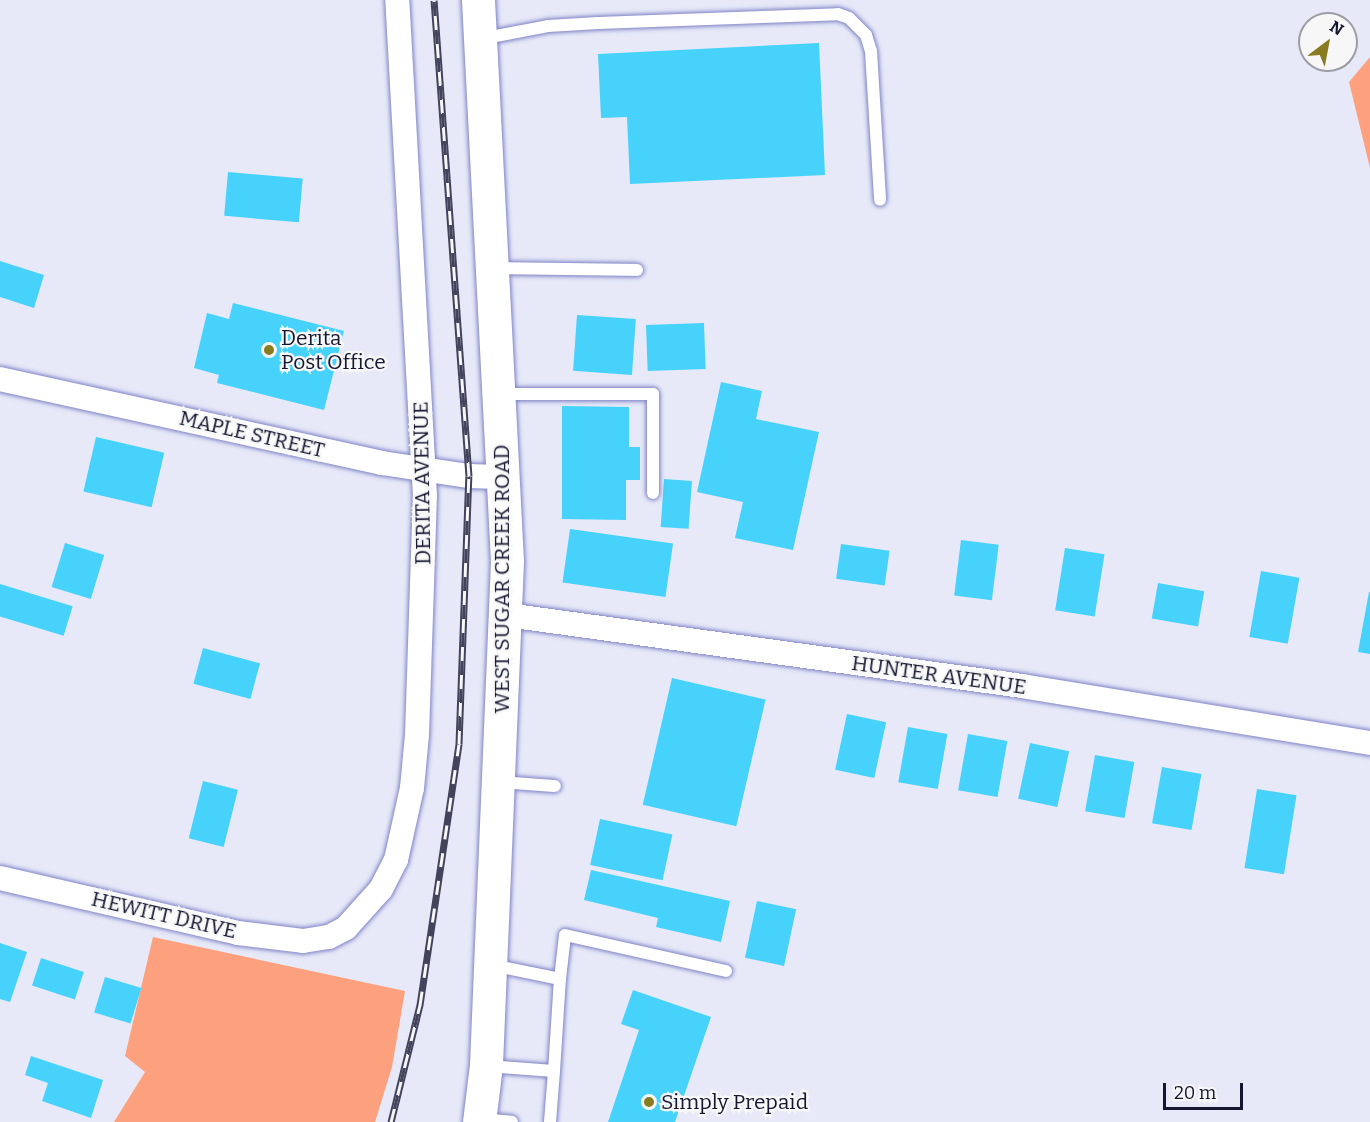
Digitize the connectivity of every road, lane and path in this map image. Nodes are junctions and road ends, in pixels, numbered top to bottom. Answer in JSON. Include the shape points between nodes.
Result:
{"nodes":[{"id":1,"x":397,"y":0,"type":"edge"},
{"id":2,"x":477,"y":0,"type":"edge"},
{"id":3,"x":479,"y":39,"type":"junction"},
{"id":4,"x":880,"y":200,"type":"dead end"},
{"id":5,"x":492,"y":268,"type":"junction"},
{"id":6,"x":637,"y":270,"type":"dead end"},
{"id":7,"x":0,"y":379,"type":"edge"},
{"id":8,"x":501,"y":394,"type":"junction"},
{"id":9,"x":424,"y":471,"type":"junction"},
{"id":10,"x":505,"y":477,"type":"junction"},
{"id":11,"x":653,"y":494,"type":"dead end"},
{"id":12,"x":507,"y":615,"type":"junction"},
{"id":13,"x":1370,"y":743,"type":"edge"},
{"id":14,"x":499,"y":782,"type":"junction"},
{"id":15,"x":555,"y":786,"type":"dead end"},
{"id":16,"x":0,"y":878,"type":"edge"},
{"id":17,"x":329,"y":937,"type":"joint"},
{"id":18,"x":491,"y":964,"type":"junction"},
{"id":19,"x":726,"y":971,"type":"dead end"},
{"id":20,"x":560,"y":979,"type":"junction"},
{"id":21,"x":486,"y":1065,"type":"junction"},
{"id":22,"x":554,"y":1071,"type":"junction"},
{"id":23,"x":479,"y":1120,"type":"edge"},
{"id":24,"x":512,"y":1122,"type":"edge"},
{"id":25,"x":550,"y":1122,"type":"edge"}],
"edges":[{"from":1,"to":9,"type":"street","name":"DERITA AVENUE"},
{"from":2,"to":3,"type":"main road","name":"WEST SUGAR CREEK ROAD"},
{"from":3,"to":4,"type":"lane","via":[[548,26],[598,23],[838,14],[849,18],[866,35],[871,51]]},
{"from":3,"to":5,"type":"main road","name":"WEST SUGAR CREEK ROAD"},
{"from":5,"to":6,"type":"lane"},
{"from":5,"to":8,"type":"main road","name":"WEST SUGAR CREEK ROAD"},
{"from":7,"to":9,"type":"street","name":"MAPLE STREET"},
{"from":8,"to":10,"type":"main road","name":"WEST SUGAR CREEK ROAD"},
{"from":8,"to":11,"type":"lane","via":[[653,394]]},
{"from":9,"to":10,"type":"street","name":"MAPLE STREET"},
{"from":9,"to":17,"type":"street","name":"DERITA AVENUE","via":[[421,691],[404,831],[396,860],[381,889],[346,928]]},
{"from":10,"to":12,"type":"main road","name":"WEST SUGAR CREEK ROAD"},
{"from":12,"to":13,"type":"street","name":"HUNTER AVENUE","via":[[1022,686]]},
{"from":12,"to":14,"type":"main road","name":"WEST SUGAR CREEK ROAD"},
{"from":14,"to":15,"type":"lane"},
{"from":14,"to":18,"type":"main road","name":"WEST SUGAR CREEK ROAD"},
{"from":16,"to":17,"type":"street","name":"HEWITT DRIVE","via":[[238,933],[303,941]]},
{"from":18,"to":20,"type":"lane"},
{"from":18,"to":21,"type":"main road","name":"WEST SUGAR CREEK ROAD"},
{"from":19,"to":20,"type":"lane","via":[[565,935]]},
{"from":20,"to":22,"type":"lane"},
{"from":21,"to":22,"type":"lane"},
{"from":21,"to":23,"type":"main road","name":"WEST SUGAR CREEK ROAD"},
{"from":22,"to":25,"type":"lane"},
{"from":23,"to":24,"type":"lane"}]}
